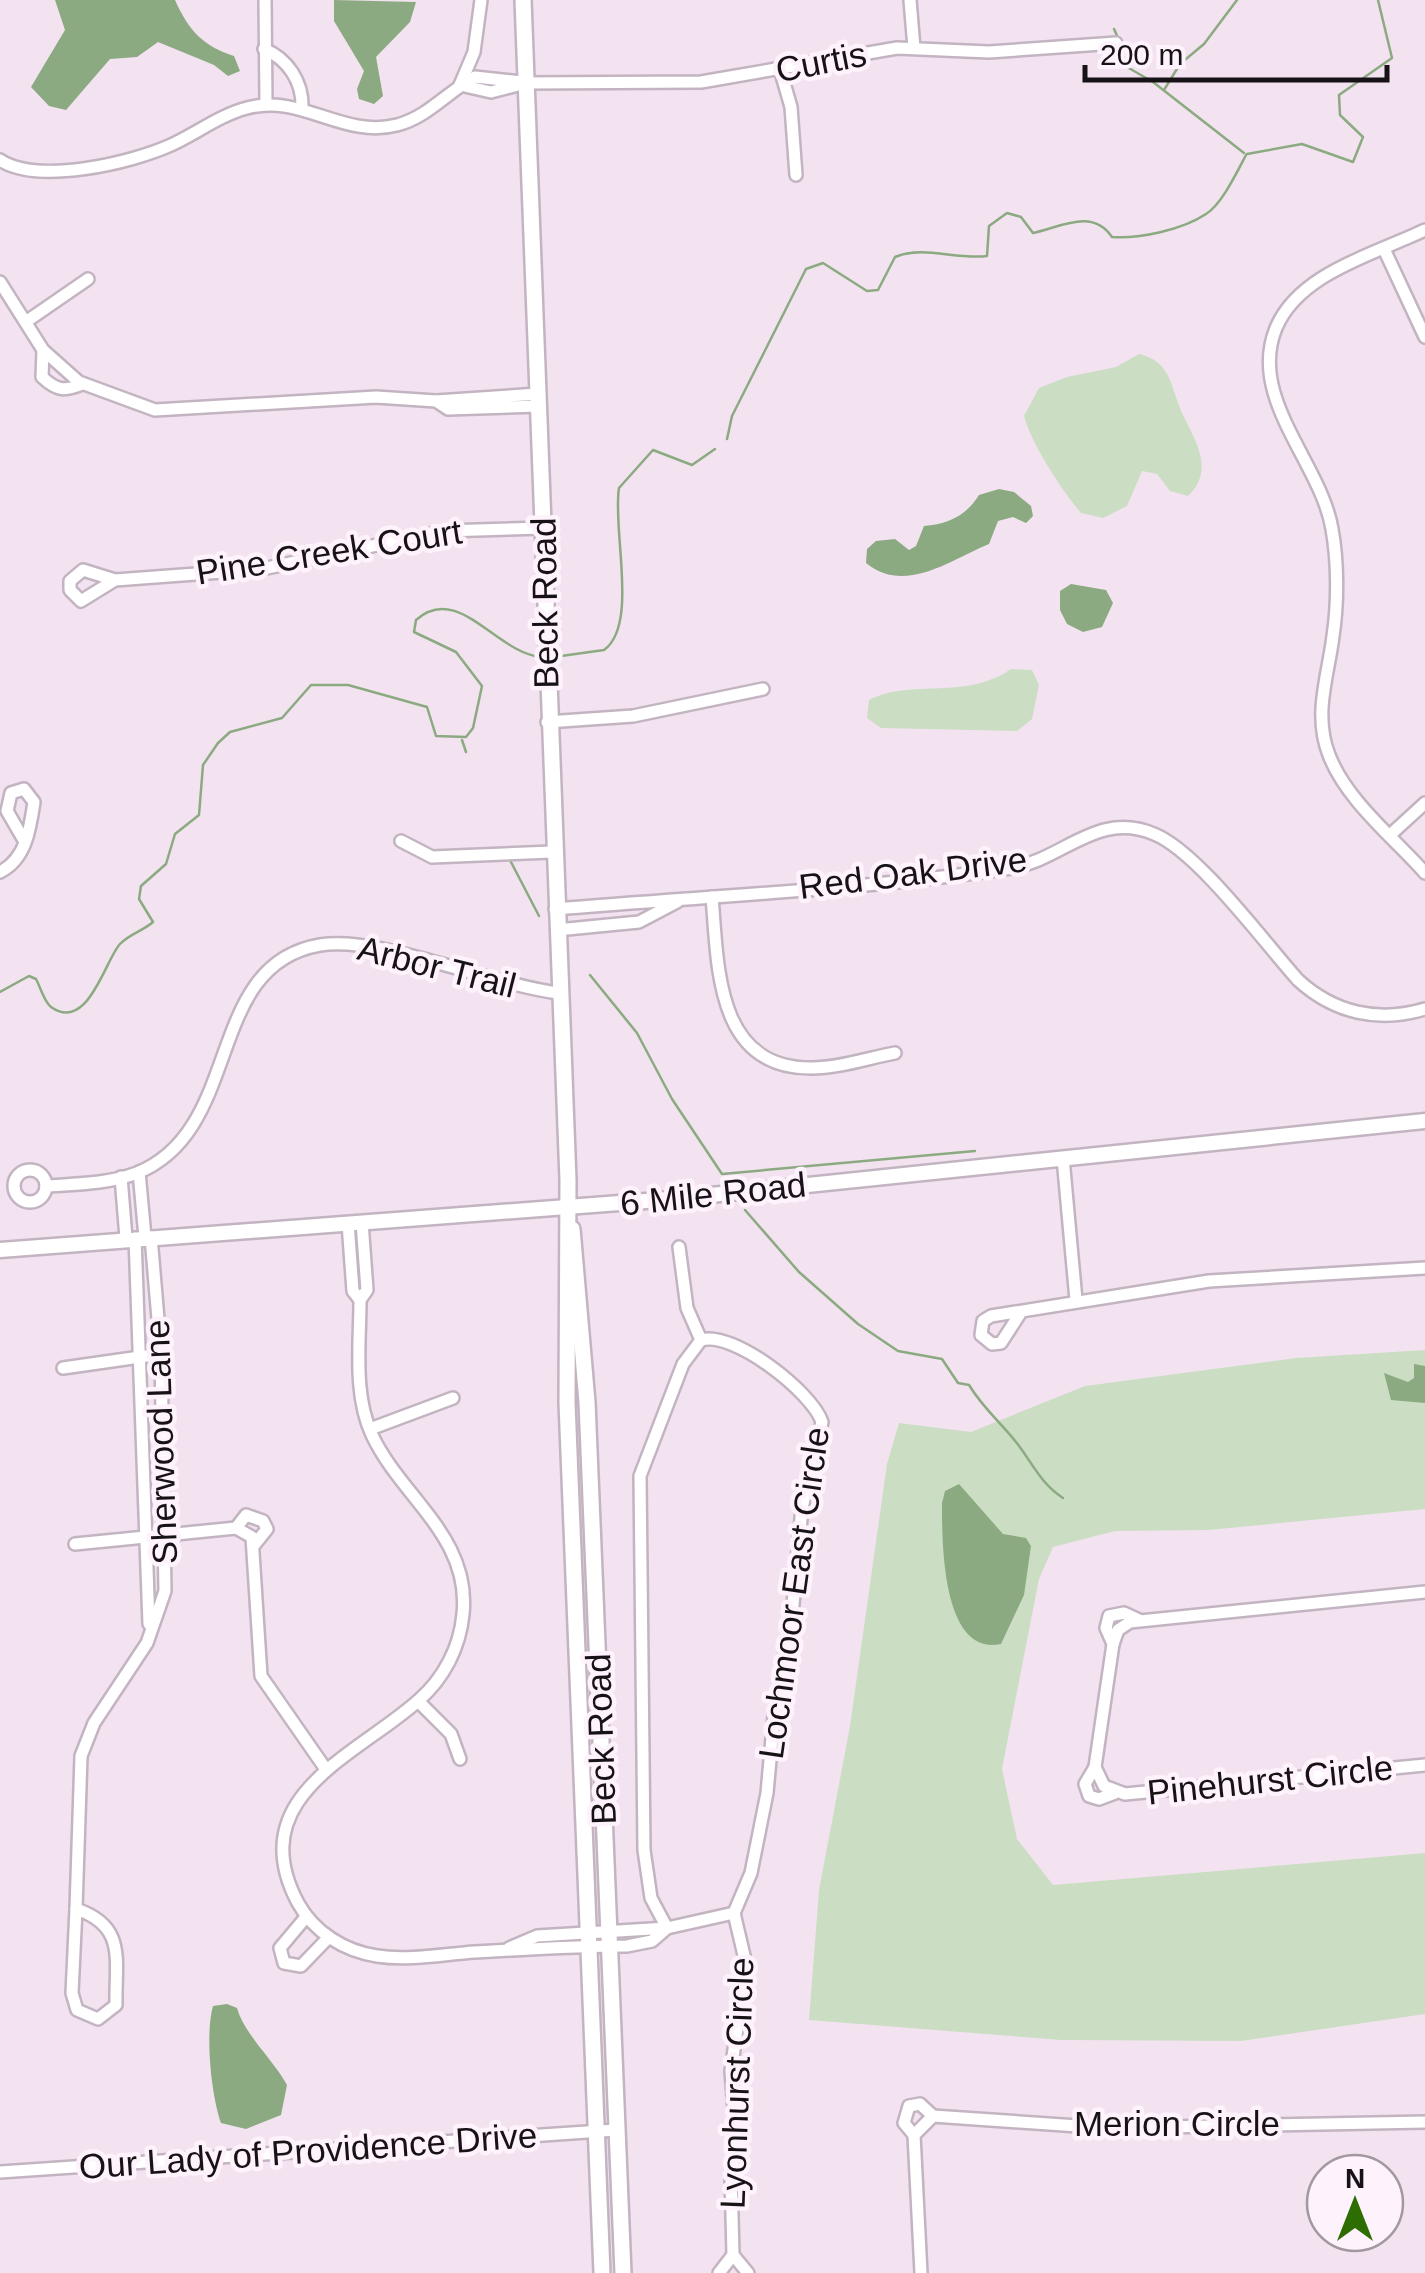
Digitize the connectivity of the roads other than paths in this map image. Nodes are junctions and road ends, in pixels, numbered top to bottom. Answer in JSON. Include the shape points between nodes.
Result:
{"nodes":[{"id":1,"x":481,"y":0,"type":"edge"},
{"id":2,"x":523,"y":0,"type":"edge"},
{"id":3,"x":910,"y":0,"type":"edge"},
{"id":4,"x":261,"y":2,"type":"edge"},
{"id":5,"x":1116,"y":44,"type":"dead end"},
{"id":6,"x":914,"y":48,"type":"junction"},
{"id":7,"x":264,"y":49,"type":"junction"},
{"id":8,"x":780,"y":70,"type":"junction"},
{"id":9,"x":526,"y":83,"type":"junction"},
{"id":10,"x":460,"y":85,"type":"junction"},
{"id":11,"x":266,"y":104,"type":"junction"},
{"id":12,"x":302,"y":108,"type":"junction"},
{"id":13,"x":0,"y":160,"type":"edge"},
{"id":14,"x":796,"y":174,"type":"dead end"},
{"id":15,"x":1425,"y":230,"type":"edge"},
{"id":16,"x":1384,"y":249,"type":"junction"},
{"id":17,"x":88,"y":278,"type":"dead end"},
{"id":18,"x":0,"y":282,"type":"edge"},
{"id":19,"x":26,"y":321,"type":"junction"},
{"id":20,"x":1425,"y":337,"type":"edge"},
{"id":21,"x":43,"y":350,"type":"junction"},
{"id":22,"x":82,"y":384,"type":"junction"},
{"id":23,"x":539,"y":400,"type":"junction"},
{"id":24,"x":544,"y":528,"type":"junction"},
{"id":25,"x":115,"y":580,"type":"dead end"},
{"id":26,"x":763,"y":689,"type":"dead end"},
{"id":27,"x":548,"y":722,"type":"junction"},
{"id":28,"x":1425,"y":803,"type":"edge"},
{"id":29,"x":1390,"y":835,"type":"junction"},
{"id":30,"x":401,"y":841,"type":"dead end"},
{"id":31,"x":26,"y":842,"type":"dead end"},
{"id":32,"x":552,"y":852,"type":"junction"},
{"id":33,"x":0,"y":872,"type":"edge"},
{"id":34,"x":1425,"y":874,"type":"edge"},
{"id":35,"x":712,"y":897,"type":"junction"},
{"id":36,"x":682,"y":900,"type":"junction"},
{"id":37,"x":555,"y":908,"type":"junction"},
{"id":38,"x":556,"y":930,"type":"junction"},
{"id":39,"x":559,"y":993,"type":"junction"},
{"id":40,"x":1425,"y":1008,"type":"edge"},
{"id":41,"x":895,"y":1053,"type":"dead end"},
{"id":42,"x":1425,"y":1120,"type":"edge"},
{"id":43,"x":1063,"y":1158,"type":"junction"},
{"id":44,"x":140,"y":1172,"type":"junction"},
{"id":45,"x":121,"y":1177,"type":"junction"},
{"id":46,"x":46,"y":1186,"type":"dead end"},
{"id":47,"x":568,"y":1206,"type":"junction"},
{"id":48,"x":355,"y":1222,"type":"junction"},
{"id":49,"x":139,"y":1238,"type":"junction"},
{"id":50,"x":679,"y":1247,"type":"dead end"},
{"id":51,"x":0,"y":1250,"type":"edge"},
{"id":52,"x":1425,"y":1268,"type":"edge"},
{"id":53,"x":1076,"y":1300,"type":"junction"},
{"id":54,"x":1021,"y":1312,"type":"dead end"},
{"id":55,"x":701,"y":1340,"type":"junction"},
{"id":56,"x":161,"y":1354,"type":"junction"},
{"id":57,"x":142,"y":1356,"type":"junction"},
{"id":58,"x":63,"y":1368,"type":"dead end"},
{"id":59,"x":452,"y":1398,"type":"dead end"},
{"id":60,"x":370,"y":1429,"type":"junction"},
{"id":61,"x":148,"y":1534,"type":"junction"},
{"id":62,"x":165,"y":1534,"type":"junction"},
{"id":63,"x":75,"y":1544,"type":"dead end"},
{"id":64,"x":1425,"y":1592,"type":"edge"},
{"id":65,"x":146,"y":1643,"type":"junction"},
{"id":66,"x":418,"y":1701,"type":"junction"},
{"id":67,"x":460,"y":1758,"type":"dead end"},
{"id":68,"x":1425,"y":1765,"type":"edge"},
{"id":69,"x":325,"y":1768,"type":"junction"},
{"id":70,"x":76,"y":1909,"type":"junction"},
{"id":71,"x":734,"y":1913,"type":"junction"},
{"id":72,"x":306,"y":1917,"type":"junction"},
{"id":73,"x":667,"y":1928,"type":"junction"},
{"id":74,"x":608,"y":1929,"type":"junction"},
{"id":75,"x":329,"y":1938,"type":"junction"},
{"id":76,"x":588,"y":1939,"type":"junction"},
{"id":77,"x":609,"y":1946,"type":"junction"},
{"id":78,"x":933,"y":2116,"type":"junction"},
{"id":79,"x":1424,"y":2120,"type":"edge"},
{"id":80,"x":616,"y":2130,"type":"junction"},
{"id":81,"x":595,"y":2131,"type":"junction"},
{"id":82,"x":914,"y":2134,"type":"junction"},
{"id":83,"x":0,"y":2172,"type":"edge"},
{"id":84,"x":733,"y":2255,"type":"junction"},
{"id":85,"x":919,"y":2272,"type":"edge"},
{"id":86,"x":602,"y":2273,"type":"edge"},
{"id":87,"x":623,"y":2273,"type":"edge"},
{"id":88,"x":719,"y":2273,"type":"edge"},
{"id":89,"x":748,"y":2273,"type":"edge"}],
"edges":[{"from":1,"to":10,"type":"street","via":[[474,52]]},
{"from":2,"to":9,"type":"main road","name":"Beck Road"},
{"from":3,"to":6,"type":"street"},
{"from":4,"to":7,"type":"street"},
{"from":5,"to":6,"type":"street","name":"Curtis","via":[[989,52]]},
{"from":6,"to":8,"type":"street","name":"Curtis"},
{"from":7,"to":11,"type":"street"},
{"from":7,"to":12,"type":"street","via":[[282,56],[302,92]]},
{"from":8,"to":9,"type":"street","name":"Curtis","via":[[701,82]]},
{"from":8,"to":14,"type":"street","via":[[791,108]]},
{"from":9,"to":10,"type":"street","name":"Curtis","via":[[491,92]]},
{"from":9,"to":23,"type":"main road","name":"Beck Road"},
{"from":10,"to":12,"type":"street","via":[[424,114],[380,128],[350,127]]},
{"from":11,"to":12,"type":"street"},
{"from":11,"to":13,"type":"street","via":[[144,154],[39,174]]},
{"from":15,"to":16,"type":"street"},
{"from":16,"to":20,"type":"street"},
{"from":16,"to":29,"type":"street","via":[[1296,297],[1276,328],[1270,364],[1276,397],[1333,533],[1336,618],[1321,698],[1324,741],[1341,778]]},
{"from":17,"to":19,"type":"street"},
{"from":18,"to":19,"type":"street"},
{"from":19,"to":21,"type":"street"},
{"from":21,"to":22,"type":"street"},
{"from":21,"to":22,"type":"street","via":[[42,377],[55,388]]},
{"from":22,"to":23,"type":"street","via":[[155,410],[376,397],[436,401],[448,409]]},
{"from":23,"to":24,"type":"main road","name":"Beck Road"},
{"from":24,"to":25,"type":"street","name":"Pine Creek Court","via":[[436,532],[262,570]]},
{"from":24,"to":27,"type":"main road","name":"Beck Road"},
{"from":26,"to":27,"type":"street","via":[[633,716]]},
{"from":27,"to":32,"type":"main road","name":"Beck Road"},
{"from":28,"to":29,"type":"street"},
{"from":29,"to":34,"type":"street"},
{"from":30,"to":32,"type":"street","via":[[432,857]]},
{"from":31,"to":33,"type":"street","via":[[15,864]]},
{"from":32,"to":37,"type":"main road","name":"Beck Road"},
{"from":35,"to":36,"type":"street","name":"Red Oak Drive"},
{"from":35,"to":40,"type":"street","name":"Red Oak Drive","via":[[1014,868],[1090,832],[1139,829],[1186,855],[1319,998],[1371,1015]]},
{"from":35,"to":41,"type":"street","via":[[722,997],[731,1021],[756,1050],[816,1068]]},
{"from":36,"to":37,"type":"street","name":"Red Oak Drive"},
{"from":36,"to":38,"type":"street","name":"Red Oak Drive","via":[[639,922]]},
{"from":37,"to":38,"type":"main road","name":"Beck Road"},
{"from":38,"to":39,"type":"main road","name":"Beck Road"},
{"from":39,"to":44,"type":"street","name":"Arbor Trail","via":[[348,944],[290,955],[246,997],[203,1112],[178,1144]]},
{"from":39,"to":47,"type":"main road","name":"Beck Road"},
{"from":42,"to":43,"type":"street","name":"6 Mile Road"},
{"from":43,"to":47,"type":"street","name":"6 Mile Road"},
{"from":43,"to":53,"type":"street"},
{"from":44,"to":45,"type":"street","name":"Arbor Trail"},
{"from":44,"to":49,"type":"street"},
{"from":45,"to":46,"type":"street","name":"Arbor Trail"},
{"from":45,"to":49,"type":"street"},
{"from":47,"to":48,"type":"street","name":"6 Mile Road"},
{"from":47,"to":74,"type":"main road","name":"Beck Road","via":[[578,1255],[587,1402]]},
{"from":47,"to":76,"type":"main road","name":"Beck Road","via":[[567,1403]]},
{"from":48,"to":49,"type":"street","name":"6 Mile Road"},
{"from":48,"to":60,"type":"street","via":[[366,1290],[360,1300],[360,1388]]},
{"from":49,"to":51,"type":"street","name":"6 Mile Road"},
{"from":49,"to":56,"type":"street","name":"Sherwood Lane"},
{"from":49,"to":57,"type":"street","name":"Sherwood Lane"},
{"from":50,"to":55,"type":"street","via":[[688,1308]]},
{"from":52,"to":53,"type":"street","via":[[1275,1275]]},
{"from":53,"to":54,"type":"street"},
{"from":55,"to":71,"type":"street","name":"Lochmoor East Circle","via":[[720,1338],[737,1346],[806,1394],[822,1422],[802,1508],[767,1793],[751,1873]]},
{"from":55,"to":73,"type":"street","via":[[683,1364],[640,1476],[644,1850],[651,1898]]},
{"from":56,"to":57,"type":"street"},
{"from":56,"to":62,"type":"street","name":"Sherwood Lane"},
{"from":57,"to":58,"type":"street"},
{"from":57,"to":61,"type":"street","name":"Sherwood Lane"},
{"from":59,"to":60,"type":"street"},
{"from":60,"to":66,"type":"street","via":[[442,1530],[459,1571],[463,1614],[456,1643],[449,1663]]},
{"from":61,"to":62,"type":"street"},
{"from":61,"to":63,"type":"street"},
{"from":61,"to":65,"type":"street","name":"Sherwood Lane"},
{"from":62,"to":65,"type":"street","name":"Sherwood Lane","via":[[165,1591]]},
{"from":62,"to":69,"type":"street","via":[[236,1528],[252,1537],[261,1676]]},
{"from":64,"to":68,"type":"street","name":"Pinehurst Circle","via":[[1122,1627],[1113,1644],[1095,1767],[1115,1794]]},
{"from":65,"to":70,"type":"street","name":"Sherwood Lane","via":[[94,1723],[82,1756]]},
{"from":66,"to":67,"type":"street","via":[[451,1734]]},
{"from":66,"to":69,"type":"street"},
{"from":69,"to":72,"type":"street","via":[[287,1821],[285,1862]]},
{"from":70,"to":70,"type":"street","name":"Sherwood Lane","via":[[72,1993],[78,2010],[98,2020],[116,2005],[114,1938],[106,1924]]},
{"from":71,"to":73,"type":"street"},
{"from":71,"to":84,"type":"street","name":"Lyonhurst Circle","via":[[746,1964],[731,2071]]},
{"from":72,"to":75,"type":"street"},
{"from":72,"to":75,"type":"street","via":[[280,1948],[284,1962],[301,1966]]},
{"from":73,"to":74,"type":"street"},
{"from":73,"to":77,"type":"street","via":[[652,1942]]},
{"from":74,"to":76,"type":"street"},
{"from":74,"to":77,"type":"main road","name":"Beck Road"},
{"from":75,"to":76,"type":"street","via":[[375,1956]]},
{"from":76,"to":77,"type":"street"},
{"from":76,"to":81,"type":"main road","name":"Beck Road"},
{"from":77,"to":80,"type":"main road","name":"Beck Road"},
{"from":78,"to":79,"type":"street","name":"Merion Circle","via":[[1107,2128]]},
{"from":78,"to":82,"type":"street"},
{"from":78,"to":82,"type":"street","name":"Merion Circle","via":[[920,2104],[909,2106],[904,2123]]},
{"from":80,"to":81,"type":"street","name":"Our Lady of Providence Drive"},
{"from":80,"to":87,"type":"main road","name":"Beck Road"},
{"from":81,"to":83,"type":"street","name":"Our Lady of Providence Drive"},
{"from":81,"to":86,"type":"main road","name":"Beck Road"},
{"from":82,"to":85,"type":"street","name":"Merion Circle"},
{"from":84,"to":88,"type":"street","name":"Lyonhurst Circle"},
{"from":84,"to":89,"type":"street","name":"Lyonhurst Circle"}]}
